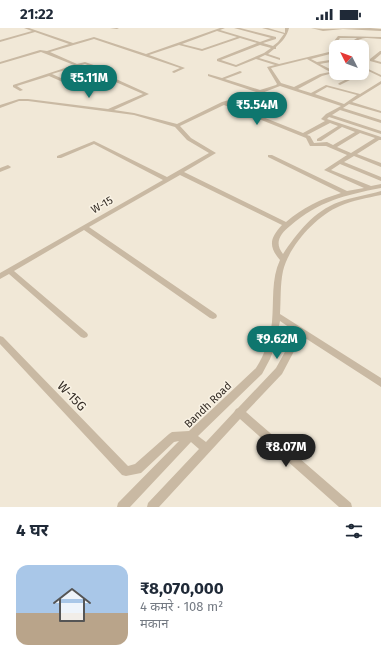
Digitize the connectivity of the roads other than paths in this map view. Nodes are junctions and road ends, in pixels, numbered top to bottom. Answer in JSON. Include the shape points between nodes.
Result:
{"nodes":[{"id":1,"x":26,"y":28,"type":"edge"},
{"id":2,"x":112,"y":28,"type":"edge"},
{"id":3,"x":117,"y":28,"type":"edge"},
{"id":4,"x":223,"y":28,"type":"edge"},
{"id":5,"x":236,"y":28,"type":"edge"},
{"id":6,"x":264,"y":28,"type":"edge"},
{"id":7,"x":287,"y":28,"type":"edge"},
{"id":8,"x":313,"y":28,"type":"edge"},
{"id":9,"x":362,"y":28,"type":"edge"},
{"id":10,"x":345,"y":29,"type":"edge"},
{"id":11,"x":217,"y":30,"type":"junction"},
{"id":12,"x":381,"y":30,"type":"edge"},
{"id":13,"x":35,"y":31,"type":"junction"},
{"id":14,"x":286,"y":34,"type":"junction"},
{"id":15,"x":339,"y":36,"type":"junction"},
{"id":16,"x":240,"y":37,"type":"junction"},
{"id":17,"x":274,"y":38,"type":"junction"},
{"id":18,"x":360,"y":38,"type":"junction"},
{"id":19,"x":381,"y":38,"type":"edge"},
{"id":20,"x":282,"y":40,"type":"junction"},
{"id":21,"x":336,"y":40,"type":"edge"},
{"id":22,"x":357,"y":40,"type":"edge"},
{"id":23,"x":0,"y":41,"type":"edge"},
{"id":24,"x":72,"y":44,"type":"junction"},
{"id":25,"x":180,"y":44,"type":"junction"},
{"id":26,"x":262,"y":44,"type":"junction"},
{"id":27,"x":275,"y":48,"type":"junction"},
{"id":28,"x":46,"y":52,"type":"junction"},
{"id":29,"x":329,"y":52,"type":"edge"},
{"id":30,"x":381,"y":52,"type":"edge"},
{"id":31,"x":265,"y":54,"type":"junction"},
{"id":32,"x":146,"y":55,"type":"junction"},
{"id":33,"x":257,"y":58,"type":"junction"},
{"id":34,"x":279,"y":58,"type":"dead end"},
{"id":35,"x":306,"y":58,"type":"junction"},
{"id":36,"x":371,"y":60,"type":"joint"},
{"id":37,"x":329,"y":61,"type":"edge"},
{"id":38,"x":0,"y":63,"type":"edge"},
{"id":39,"x":317,"y":63,"type":"junction"},
{"id":40,"x":381,"y":63,"type":"edge"},
{"id":41,"x":77,"y":64,"type":"junction"},
{"id":42,"x":277,"y":64,"type":"junction"},
{"id":43,"x":328,"y":69,"type":"edge"},
{"id":44,"x":369,"y":70,"type":"edge"},
{"id":45,"x":174,"y":72,"type":"dead end"},
{"id":46,"x":240,"y":72,"type":"dead end"},
{"id":47,"x":329,"y":73,"type":"edge"},
{"id":48,"x":48,"y":74,"type":"junction"},
{"id":49,"x":209,"y":75,"type":"dead end"},
{"id":50,"x":381,"y":76,"type":"edge"},
{"id":51,"x":222,"y":79,"type":"junction"},
{"id":52,"x":349,"y":80,"type":"edge"},
{"id":53,"x":381,"y":82,"type":"edge"},
{"id":54,"x":279,"y":84,"type":"junction"},
{"id":55,"x":340,"y":84,"type":"dead end"},
{"id":56,"x":82,"y":89,"type":"dead end"},
{"id":57,"x":294,"y":89,"type":"junction"},
{"id":58,"x":21,"y":90,"type":"dead end"},
{"id":59,"x":261,"y":92,"type":"junction"},
{"id":60,"x":311,"y":95,"type":"junction"},
{"id":61,"x":360,"y":95,"type":"junction"},
{"id":62,"x":349,"y":103,"type":"junction"},
{"id":63,"x":224,"y":104,"type":"junction"},
{"id":64,"x":0,"y":107,"type":"edge"},
{"id":65,"x":342,"y":107,"type":"junction"},
{"id":66,"x":110,"y":110,"type":"junction"},
{"id":67,"x":381,"y":112,"type":"edge"},
{"id":68,"x":328,"y":115,"type":"junction"},
{"id":69,"x":330,"y":121,"type":"junction"},
{"id":70,"x":381,"y":122,"type":"edge"},
{"id":71,"x":177,"y":126,"type":"junction"},
{"id":72,"x":342,"y":126,"type":"junction"},
{"id":73,"x":360,"y":131,"type":"junction"},
{"id":74,"x":303,"y":136,"type":"junction"},
{"id":75,"x":380,"y":137,"type":"edge"},
{"id":76,"x":319,"y":140,"type":"dead end"},
{"id":77,"x":333,"y":147,"type":"junction"},
{"id":78,"x":353,"y":155,"type":"junction"},
{"id":79,"x":270,"y":156,"type":"dead end"},
{"id":80,"x":59,"y":157,"type":"dead end"},
{"id":81,"x":340,"y":162,"type":"junction"},
{"id":82,"x":381,"y":165,"type":"edge"},
{"id":83,"x":8,"y":167,"type":"dead end"},
{"id":84,"x":0,"y":170,"type":"edge"},
{"id":85,"x":179,"y":172,"type":"junction"},
{"id":86,"x":166,"y":179,"type":"junction"},
{"id":87,"x":381,"y":179,"type":"edge"},
{"id":88,"x":381,"y":186,"type":"edge"},
{"id":89,"x":370,"y":188,"type":"junction"},
{"id":90,"x":381,"y":193,"type":"edge"},
{"id":91,"x":348,"y":194,"type":"junction"},
{"id":92,"x":287,"y":225,"type":"junction"},
{"id":93,"x":84,"y":227,"type":"junction"},
{"id":94,"x":283,"y":260,"type":"junction"},
{"id":95,"x":10,"y":271,"type":"junction"},
{"id":96,"x":0,"y":276,"type":"edge"},
{"id":97,"x":213,"y":316,"type":"dead end"},
{"id":98,"x":278,"y":316,"type":"junction"},
{"id":99,"x":300,"y":331,"type":"junction"},
{"id":100,"x":84,"y":336,"type":"dead end"},
{"id":101,"x":0,"y":339,"type":"edge"},
{"id":102,"x":381,"y":383,"type":"edge"},
{"id":103,"x":239,"y":412,"type":"junction"},
{"id":104,"x":191,"y":436,"type":"junction"},
{"id":105,"x":206,"y":448,"type":"junction"},
{"id":106,"x":122,"y":507,"type":"edge"},
{"id":107,"x":152,"y":507,"type":"edge"},
{"id":108,"x":347,"y":507,"type":"edge"}],
"edges":[{"from":1,"to":13,"type":"street"},
{"from":2,"to":3,"type":"street"},
{"from":4,"to":11,"type":"street"},
{"from":5,"to":17,"type":"street"},
{"from":6,"to":14,"type":"street"},
{"from":7,"to":14,"type":"street"},
{"from":8,"to":10,"type":"street"},
{"from":9,"to":10,"type":"street","via":[[364,30]]},
{"from":9,"to":12,"type":"street"},
{"from":10,"to":15,"type":"street"},
{"from":10,"to":18,"type":"street"},
{"from":11,"to":16,"type":"street"},
{"from":11,"to":25,"type":"street"},
{"from":13,"to":23,"type":"street"},
{"from":13,"to":24,"type":"street"},
{"from":14,"to":20,"type":"street"},
{"from":15,"to":18,"type":"street"},
{"from":15,"to":21,"type":"street"},
{"from":16,"to":25,"type":"street","via":[[202,50]]},
{"from":16,"to":26,"type":"street"},
{"from":17,"to":20,"type":"street"},
{"from":17,"to":26,"type":"street"},
{"from":18,"to":19,"type":"street"},
{"from":18,"to":22,"type":"street"},
{"from":20,"to":27,"type":"street"},
{"from":24,"to":28,"type":"street"},
{"from":24,"to":32,"type":"street","via":[[94,38]]},
{"from":25,"to":32,"type":"street"},
{"from":26,"to":27,"type":"street"},
{"from":26,"to":33,"type":"street","via":[[218,60],[236,66]]},
{"from":27,"to":31,"type":"street"},
{"from":28,"to":38,"type":"street"},
{"from":28,"to":41,"type":"street"},
{"from":29,"to":35,"type":"street"},
{"from":30,"to":36,"type":"street"},
{"from":31,"to":33,"type":"street"},
{"from":31,"to":34,"type":"street"},
{"from":32,"to":45,"type":"street","via":[[183,68]]},
{"from":33,"to":42,"type":"street"},
{"from":35,"to":39,"type":"street"},
{"from":35,"to":42,"type":"street"},
{"from":36,"to":40,"type":"street"},
{"from":37,"to":39,"type":"street"},
{"from":39,"to":43,"type":"street"},
{"from":41,"to":48,"type":"street"},
{"from":41,"to":66,"type":"street","via":[[104,70],[103,75],[147,94]]},
{"from":42,"to":54,"type":"street","via":[[269,67]]},
{"from":44,"to":50,"type":"street"},
{"from":46,"to":51,"type":"street"},
{"from":47,"to":57,"type":"street"},
{"from":48,"to":56,"type":"street"},
{"from":48,"to":58,"type":"street","via":[[14,86]]},
{"from":49,"to":51,"type":"street"},
{"from":51,"to":59,"type":"street"},
{"from":52,"to":55,"type":"street"},
{"from":53,"to":61,"type":"street"},
{"from":54,"to":57,"type":"street"},
{"from":54,"to":59,"type":"street"},
{"from":57,"to":60,"type":"street"},
{"from":59,"to":63,"type":"street"},
{"from":60,"to":61,"type":"street","via":[[326,86]]},
{"from":60,"to":65,"type":"street"},
{"from":61,"to":62,"type":"street"},
{"from":62,"to":65,"type":"street"},
{"from":62,"to":67,"type":"street"},
{"from":63,"to":71,"type":"street"},
{"from":63,"to":74,"type":"street"},
{"from":64,"to":66,"type":"street","via":[[24,100]]},
{"from":65,"to":68,"type":"street"},
{"from":65,"to":70,"type":"street"},
{"from":66,"to":71,"type":"street","via":[[145,116]]},
{"from":68,"to":69,"type":"street","via":[[323,119]]},
{"from":68,"to":75,"type":"street"},
{"from":69,"to":72,"type":"street"},
{"from":69,"to":74,"type":"street"},
{"from":71,"to":85,"type":"street","name":"W-15","via":[[189,139],[214,152]]},
{"from":72,"to":73,"type":"street"},
{"from":72,"to":76,"type":"street"},
{"from":73,"to":75,"type":"street"},
{"from":73,"to":77,"type":"street"},
{"from":74,"to":77,"type":"street","via":[[309,138],[312,144]]},
{"from":75,"to":78,"type":"street"},
{"from":77,"to":78,"type":"street"},
{"from":78,"to":81,"type":"street"},
{"from":78,"to":82,"type":"street"},
{"from":79,"to":91,"type":"street"},
{"from":80,"to":86,"type":"street","via":[[94,142]]},
{"from":81,"to":87,"type":"street"},
{"from":81,"to":89,"type":"street","via":[[327,170]]},
{"from":83,"to":84,"type":"street"},
{"from":85,"to":86,"type":"street","name":"W-15"},
{"from":85,"to":92,"type":"street"},
{"from":86,"to":93,"type":"street","name":"W-15"},
{"from":88,"to":89,"type":"street"},
{"from":89,"to":91,"type":"street"},
{"from":90,"to":94,"type":"street","name":"Bandh Road","via":[[327,209],[304,232]]},
{"from":91,"to":92,"type":"street","via":[[312,206]]},
{"from":92,"to":94,"type":"street","via":[[277,235],[274,243]]},
{"from":93,"to":95,"type":"street","name":"W-15"},
{"from":93,"to":97,"type":"street"},
{"from":94,"to":98,"type":"street","name":"Bandh Road","via":[[279,274]]},
{"from":95,"to":96,"type":"street","name":"W-15"},
{"from":95,"to":100,"type":"street"},
{"from":98,"to":99,"type":"street"},
{"from":98,"to":104,"type":"street","name":"Bandh Road","via":[[265,363]]},
{"from":99,"to":102,"type":"street"},
{"from":99,"to":103,"type":"street","via":[[279,371]]},
{"from":101,"to":104,"type":"street","name":"W-15G","via":[[126,471],[137,469],[172,437]]},
{"from":103,"to":105,"type":"street"},
{"from":103,"to":108,"type":"street"},
{"from":104,"to":105,"type":"street"},
{"from":104,"to":106,"type":"street","name":"Bandh Road"},
{"from":105,"to":107,"type":"street"}]}
